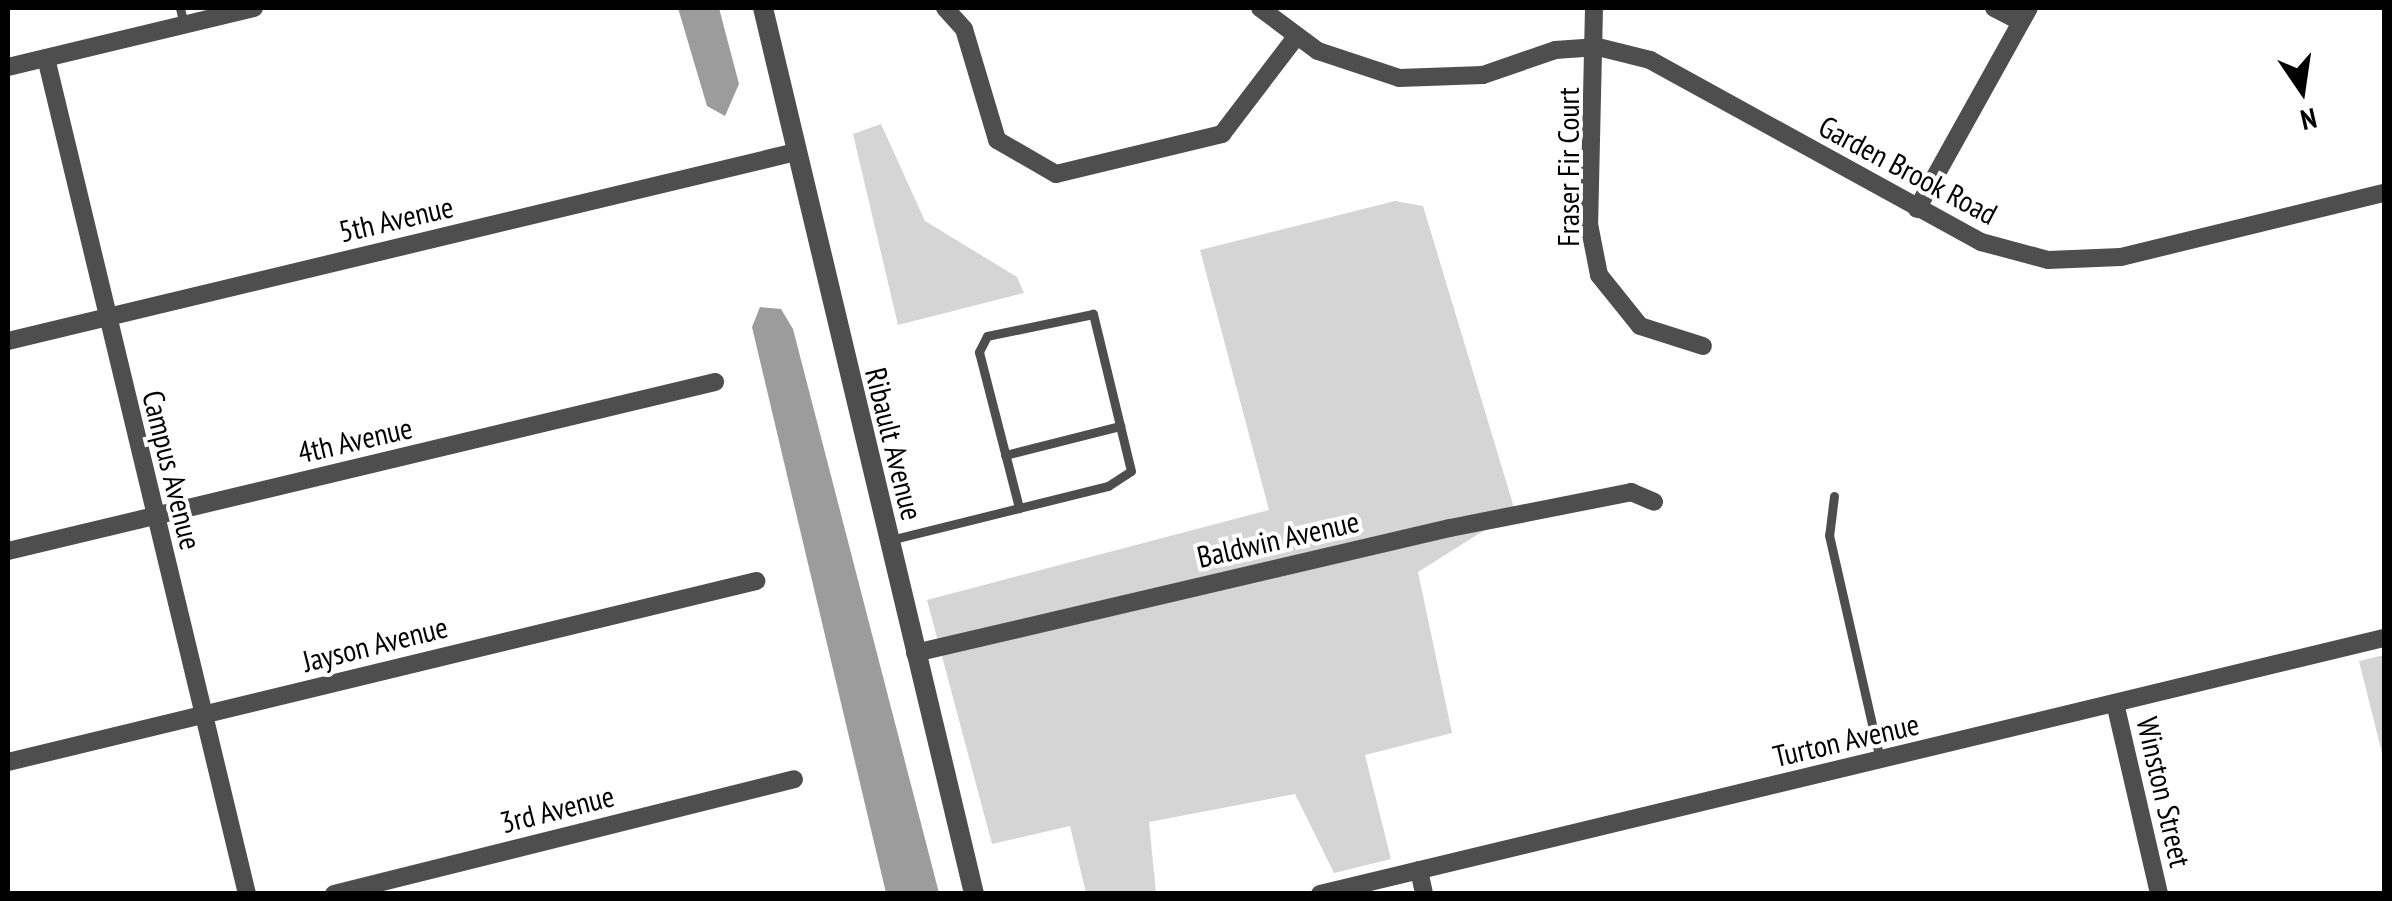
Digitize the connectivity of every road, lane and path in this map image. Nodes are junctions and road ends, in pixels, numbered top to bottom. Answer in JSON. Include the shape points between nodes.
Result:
{"nodes":[{"id":1,"x":254,"y":8,"type":"edge"},
{"id":2,"x":763,"y":8,"type":"edge"},
{"id":3,"x":944,"y":8,"type":"edge"},
{"id":4,"x":1260,"y":8,"type":"edge"},
{"id":5,"x":1594,"y":8,"type":"edge"},
{"id":6,"x":1994,"y":8,"type":"edge"},
{"id":7,"x":231,"y":10,"type":"edge"},
{"id":8,"x":2025,"y":15,"type":"edge"},
{"id":9,"x":182,"y":16,"type":"edge"},
{"id":10,"x":1296,"y":37,"type":"junction"},
{"id":11,"x":1598,"y":46,"type":"junction"},
{"id":12,"x":46,"y":58,"type":"junction"},
{"id":13,"x":8,"y":67,"type":"edge"},
{"id":14,"x":796,"y":152,"type":"junction"},
{"id":15,"x":2384,"y":193,"type":"edge"},
{"id":16,"x":1917,"y":209,"type":"junction"},
{"id":17,"x":106,"y":317,"type":"junction"},
{"id":18,"x":8,"y":341,"type":"edge"},
{"id":19,"x":1702,"y":346,"type":"dead end"},
{"id":20,"x":714,"y":382,"type":"dead end"},
{"id":21,"x":1120,"y":426,"type":"junction"},
{"id":22,"x":1005,"y":455,"type":"junction"},
{"id":23,"x":1834,"y":496,"type":"dead end"},
{"id":24,"x":1654,"y":502,"type":"dead end"},
{"id":25,"x":1018,"y":508,"type":"junction"},
{"id":26,"x":154,"y":517,"type":"junction"},
{"id":27,"x":887,"y":541,"type":"junction"},
{"id":28,"x":8,"y":552,"type":"edge"},
{"id":29,"x":756,"y":581,"type":"dead end"},
{"id":30,"x":2384,"y":638,"type":"edge"},
{"id":31,"x":915,"y":653,"type":"junction"},
{"id":32,"x":2114,"y":703,"type":"junction"},
{"id":33,"x":204,"y":714,"type":"junction"},
{"id":34,"x":1880,"y":760,"type":"junction"},
{"id":35,"x":8,"y":762,"type":"edge"},
{"id":36,"x":794,"y":779,"type":"dead end"},
{"id":37,"x":1420,"y":870,"type":"junction"},
{"id":38,"x":247,"y":894,"type":"edge"},
{"id":39,"x":334,"y":894,"type":"edge"},
{"id":40,"x":974,"y":894,"type":"edge"},
{"id":41,"x":1320,"y":894,"type":"edge"},
{"id":42,"x":1424,"y":894,"type":"edge"},
{"id":43,"x":2160,"y":894,"type":"edge"}],
"edges":[{"from":1,"to":7,"type":"street"},
{"from":2,"to":14,"type":"street","name":"Ribault Avenue"},
{"from":3,"to":10,"type":"street","via":[[964,29],[997,140],[1056,174],[1222,134]]},
{"from":4,"to":10,"type":"street"},
{"from":5,"to":11,"type":"street","name":"Fraser Fir Court"},
{"from":6,"to":8,"type":"street"},
{"from":7,"to":9,"type":"street"},
{"from":8,"to":16,"type":"street"},
{"from":9,"to":12,"type":"street"},
{"from":10,"to":11,"type":"street","via":[[1354,67],[1447,80]]},
{"from":11,"to":16,"type":"street","name":"Garden Brook Road","via":[[1650,60]]},
{"from":11,"to":19,"type":"street","name":"Fraser Fir Court","via":[[1588,224],[1599,276],[1640,326]]},
{"from":12,"to":13,"type":"street"},
{"from":12,"to":17,"type":"street","name":"Campus Avenue"},
{"from":14,"to":17,"type":"street","name":"5th Avenue"},
{"from":14,"to":27,"type":"street","name":"Ribault Avenue"},
{"from":15,"to":16,"type":"street","name":"Garden Brook Road","via":[[2086,262],[2014,254]]},
{"from":17,"to":18,"type":"street","name":"5th Avenue"},
{"from":17,"to":26,"type":"street","name":"Campus Avenue"},
{"from":20,"to":26,"type":"street","name":"4th Avenue"},
{"from":21,"to":22,"type":"lane"},
{"from":21,"to":22,"type":"lane","via":[[1100,332],[1093,314],[1078,310],[988,336],[979,352]]},
{"from":21,"to":25,"type":"lane","via":[[1130,471],[1108,486]]},
{"from":22,"to":25,"type":"lane"},
{"from":23,"to":34,"type":"lane","via":[[1829,536]]},
{"from":24,"to":31,"type":"street","name":"Baldwin Avenue","via":[[1631,492],[1468,524]]},
{"from":25,"to":27,"type":"lane"},
{"from":26,"to":28,"type":"street","name":"4th Avenue"},
{"from":26,"to":33,"type":"street","name":"Campus Avenue"},
{"from":27,"to":31,"type":"street","name":"Ribault Avenue"},
{"from":29,"to":33,"type":"street","name":"Jayson Avenue"},
{"from":30,"to":32,"type":"street","name":"Turton Avenue"},
{"from":31,"to":40,"type":"street","name":"Ribault Avenue"},
{"from":32,"to":34,"type":"street","name":"Turton Avenue"},
{"from":32,"to":43,"type":"street","name":"Winston Street"},
{"from":33,"to":35,"type":"street","name":"Jayson Avenue"},
{"from":33,"to":38,"type":"street","name":"Campus Avenue"},
{"from":34,"to":37,"type":"street","name":"Turton Avenue"},
{"from":36,"to":39,"type":"street","name":"3rd Avenue"},
{"from":37,"to":41,"type":"street","name":"Turton Avenue"},
{"from":37,"to":42,"type":"street"}]}
